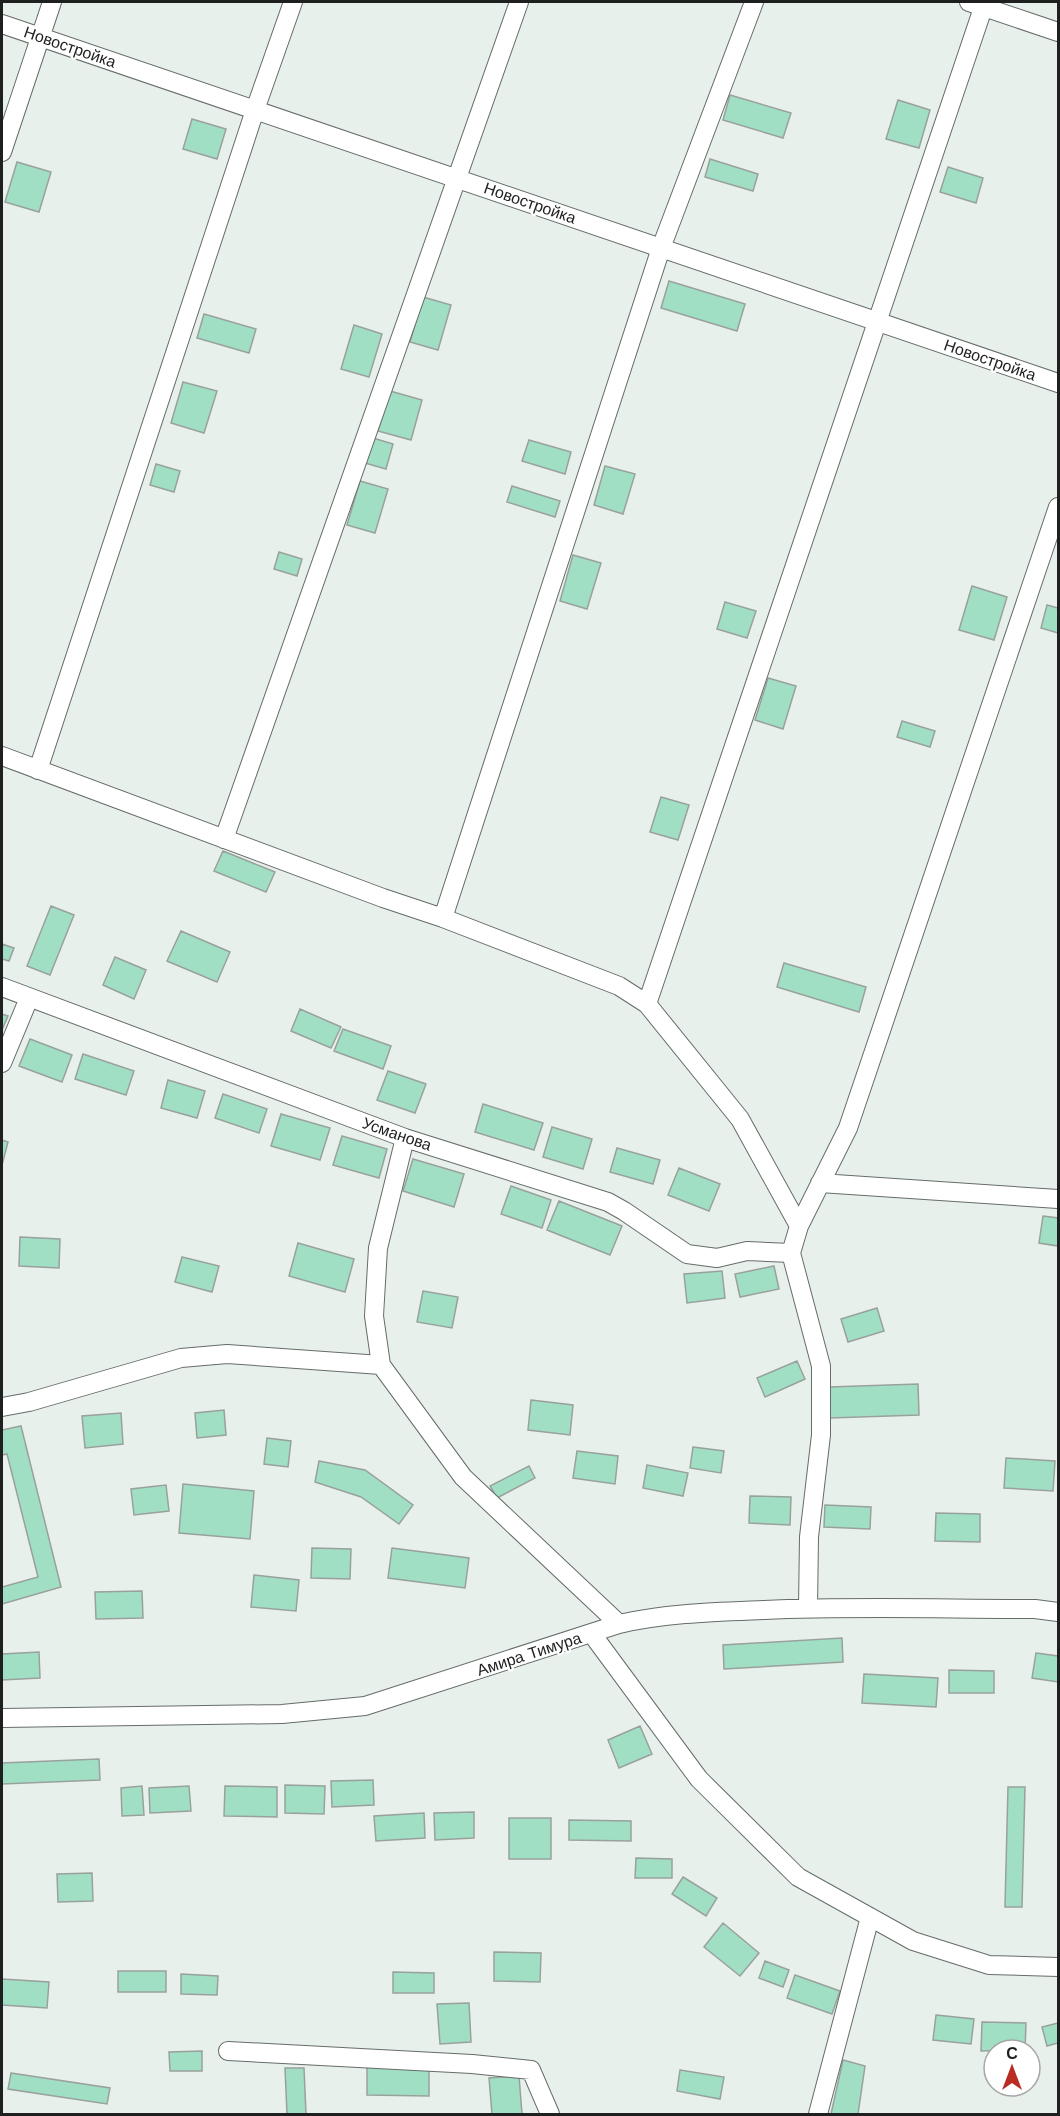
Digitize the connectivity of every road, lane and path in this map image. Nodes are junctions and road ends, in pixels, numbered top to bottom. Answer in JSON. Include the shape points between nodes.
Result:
{"nodes":[{"id":1,"x":52,"y":2,"type":"edge"},
{"id":2,"x":293,"y":2,"type":"edge"},
{"id":3,"x":519,"y":2,"type":"edge"},
{"id":4,"x":754,"y":2,"type":"edge"},
{"id":5,"x":979,"y":3,"type":"edge"},
{"id":6,"x":2,"y":24,"type":"edge"},
{"id":7,"x":1059,"y":32,"type":"edge"},
{"id":8,"x":40,"y":38,"type":"junction"},
{"id":9,"x":255,"y":110,"type":"junction"},
{"id":10,"x":2,"y":152,"type":"edge"},
{"id":11,"x":456,"y":178,"type":"junction"},
{"id":12,"x":661,"y":248,"type":"junction"},
{"id":13,"x":877,"y":321,"type":"junction"},
{"id":14,"x":1059,"y":383,"type":"edge"},
{"id":15,"x":1059,"y":507,"type":"edge"},
{"id":16,"x":2,"y":756,"type":"edge"},
{"id":17,"x":38,"y":770,"type":"junction"},
{"id":18,"x":224,"y":839,"type":"junction"},
{"id":19,"x":443,"y":918,"type":"junction"},
{"id":20,"x":2,"y":987,"type":"edge"},
{"id":21,"x":29,"y":998,"type":"junction"},
{"id":22,"x":647,"y":1004,"type":"junction"},
{"id":23,"x":2,"y":1063,"type":"edge"},
{"id":24,"x":405,"y":1138,"type":"junction"},
{"id":25,"x":820,"y":1183,"type":"junction"},
{"id":26,"x":1057,"y":1195,"type":"edge"},
{"id":27,"x":799,"y":1226,"type":"junction"},
{"id":28,"x":791,"y":1253,"type":"junction"},
{"id":29,"x":381,"y":1365,"type":"junction"},
{"id":30,"x":2,"y":1407,"type":"edge"},
{"id":31,"x":808,"y":1608,"type":"junction"},
{"id":32,"x":1059,"y":1612,"type":"edge"},
{"id":33,"x":619,"y":1624,"type":"junction"},
{"id":34,"x":591,"y":1634,"type":"junction"},
{"id":35,"x":2,"y":1718,"type":"edge"},
{"id":36,"x":870,"y":1917,"type":"junction"},
{"id":37,"x":1059,"y":1967,"type":"edge"},
{"id":38,"x":228,"y":2051,"type":"dead end"},
{"id":39,"x":550,"y":2115,"type":"edge"},
{"id":40,"x":818,"y":2115,"type":"edge"}],
"edges":[{"from":1,"to":8,"type":"street"},
{"from":2,"to":9,"type":"street"},
{"from":3,"to":11,"type":"street"},
{"from":4,"to":12,"type":"street"},
{"from":5,"to":7,"type":"street"},
{"from":5,"to":13,"type":"street"},
{"from":6,"to":8,"type":"street","name":"Новостройка"},
{"from":8,"to":9,"type":"street","name":"Новостройка"},
{"from":8,"to":10,"type":"street"},
{"from":9,"to":11,"type":"street","name":"Новостройка"},
{"from":9,"to":17,"type":"street"},
{"from":11,"to":12,"type":"street","name":"Новостройка"},
{"from":11,"to":18,"type":"street"},
{"from":12,"to":13,"type":"street","name":"Новостройка"},
{"from":12,"to":19,"type":"street"},
{"from":13,"to":14,"type":"street","name":"Новостройка"},
{"from":13,"to":22,"type":"street"},
{"from":15,"to":25,"type":"street","via":[[848,1128]]},
{"from":16,"to":17,"type":"street"},
{"from":17,"to":18,"type":"street"},
{"from":18,"to":19,"type":"street"},
{"from":19,"to":22,"type":"street","via":[[619,986]]},
{"from":20,"to":21,"type":"street","name":"Усманова"},
{"from":21,"to":23,"type":"street"},
{"from":21,"to":24,"type":"street","name":"Усманова"},
{"from":22,"to":27,"type":"street","via":[[740,1119]]},
{"from":24,"to":28,"type":"street","name":"Усманова","via":[[608,1203],[687,1254],[717,1257],[747,1251]]},
{"from":24,"to":29,"type":"street","via":[[378,1248],[374,1316]]},
{"from":25,"to":26,"type":"street"},
{"from":25,"to":27,"type":"street"},
{"from":27,"to":28,"type":"street"},
{"from":28,"to":31,"type":"street","via":[[821,1366],[821,1435],[809,1537]]},
{"from":29,"to":30,"type":"street","via":[[227,1354],[181,1358]]},
{"from":29,"to":33,"type":"street","via":[[463,1477]]},
{"from":31,"to":32,"type":"street","name":"Амира Тимура"},
{"from":31,"to":33,"type":"street","name":"Амира Тимура","via":[[681,1614]]},
{"from":33,"to":34,"type":"street","name":"Амира Тимура"},
{"from":34,"to":35,"type":"street","name":"Амира Тимура","via":[[365,1706],[282,1714]]},
{"from":34,"to":36,"type":"street","via":[[699,1779],[798,1877]]},
{"from":36,"to":37,"type":"street","via":[[913,1941],[989,1965]]},
{"from":36,"to":40,"type":"street"},
{"from":38,"to":39,"type":"street","via":[[531,2070]]}]}
